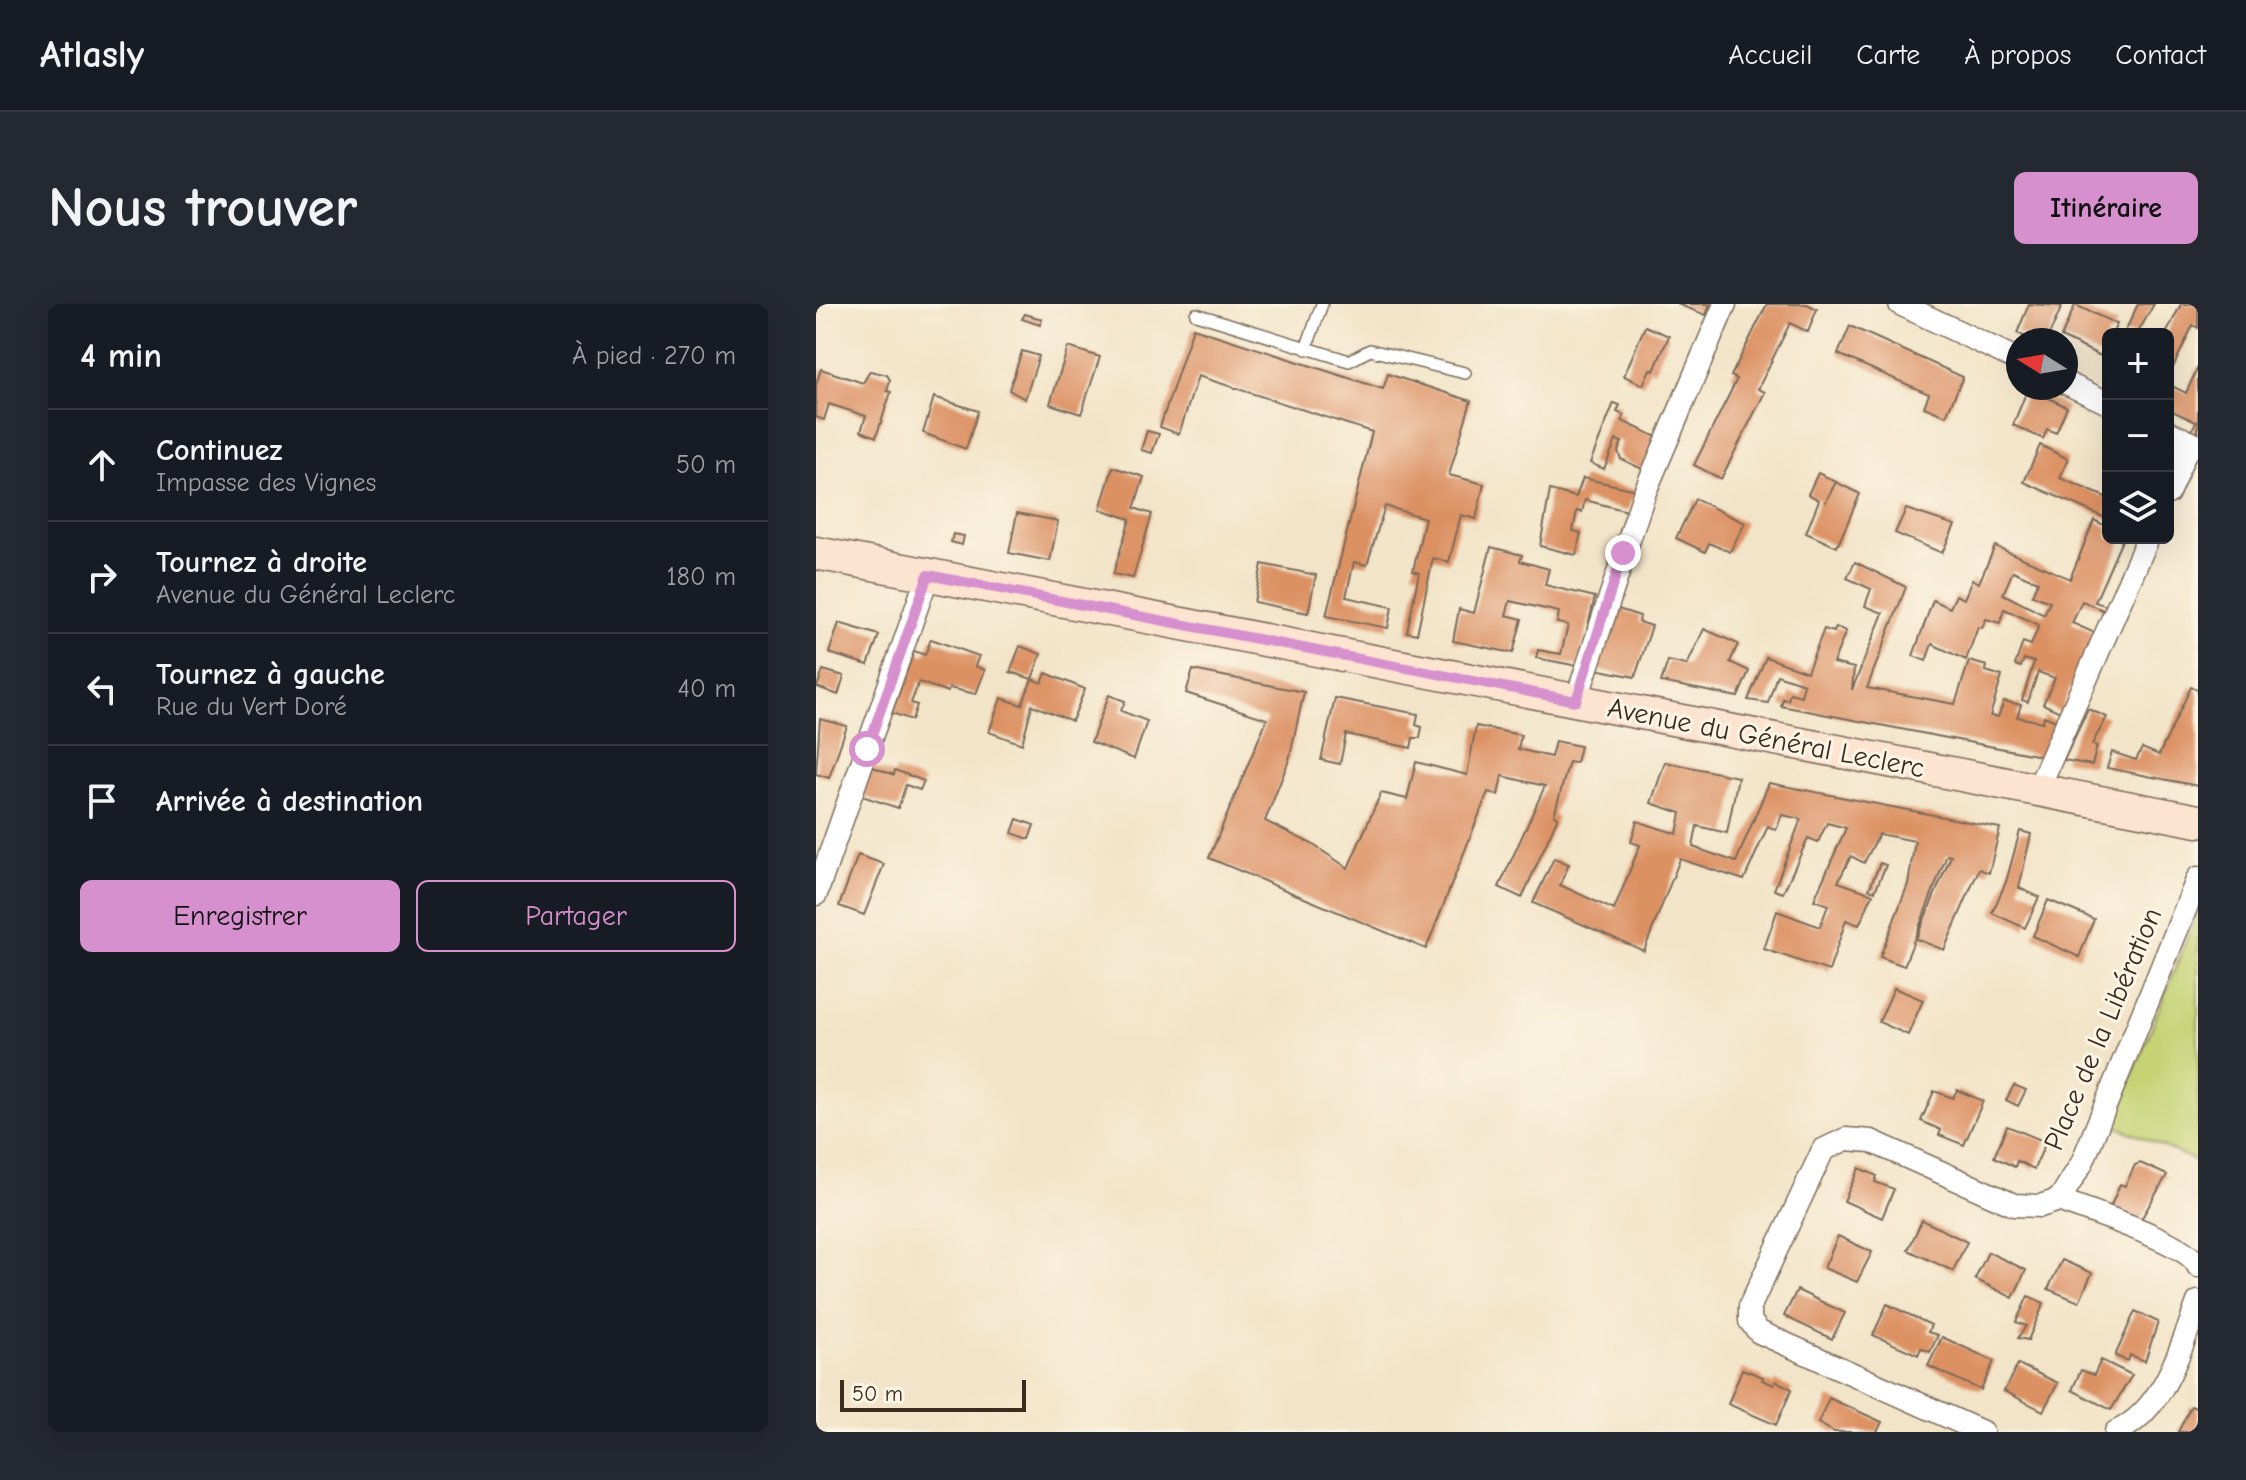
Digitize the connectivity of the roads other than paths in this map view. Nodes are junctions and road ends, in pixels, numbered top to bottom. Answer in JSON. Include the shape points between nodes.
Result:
{"nodes":[{"id":1,"x":1322,"y":304,"type":"edge"},
{"id":2,"x":1725,"y":304,"type":"edge"},
{"id":3,"x":1900,"y":304,"type":"edge"},
{"id":4,"x":1196,"y":314,"type":"dead end"},
{"id":5,"x":1306,"y":349,"type":"junction"},
{"id":6,"x":2006,"y":354,"type":"edge"},
{"id":7,"x":1465,"y":373,"type":"dead end"},
{"id":8,"x":2078,"y":389,"type":"edge"},
{"id":9,"x":2102,"y":400,"type":"edge"},
{"id":10,"x":2174,"y":435,"type":"edge"},
{"id":11,"x":2194,"y":444,"type":"edge"},
{"id":12,"x":2174,"y":482,"type":"edge"},
{"id":13,"x":2145,"y":544,"type":"edge"},
{"id":14,"x":816,"y":553,"type":"edge"},
{"id":15,"x":928,"y":575,"type":"junction"},
{"id":16,"x":1576,"y":701,"type":"junction"},
{"id":17,"x":2038,"y":789,"type":"junction"},
{"id":18,"x":2198,"y":821,"type":"edge"},
{"id":19,"x":2198,"y":878,"type":"edge"},
{"id":20,"x":816,"y":894,"type":"edge"},
{"id":21,"x":2059,"y":1200,"type":"junction"},
{"id":22,"x":2198,"y":1266,"type":"edge"},
{"id":23,"x":2198,"y":1302,"type":"edge"},
{"id":24,"x":1982,"y":1432,"type":"edge"},
{"id":25,"x":2116,"y":1432,"type":"edge"}],
"edges":[{"from":1,"to":5,"type":"lane"},
{"from":2,"to":16,"type":"street","via":[[1644,494]]},
{"from":3,"to":6,"type":"street"},
{"from":4,"to":5,"type":"lane"},
{"from":5,"to":7,"type":"lane","via":[[1349,361],[1370,350]]},
{"from":8,"to":9,"type":"street"},
{"from":10,"to":11,"type":"street"},
{"from":11,"to":12,"type":"street"},
{"from":13,"to":17,"type":"street"},
{"from":14,"to":15,"type":"main road","name":"Avenue du Général Leclerc"},
{"from":15,"to":16,"type":"main road","name":"Avenue du Général Leclerc"},
{"from":15,"to":20,"type":"street"},
{"from":16,"to":17,"type":"main road","name":"Avenue du Général Leclerc"},
{"from":17,"to":18,"type":"main road","name":"Avenue du Général Leclerc"},
{"from":19,"to":21,"type":"street","name":"Place de la Libération","via":[[2082,1163]]},
{"from":21,"to":22,"type":"street","via":[[2174,1246]]},
{"from":21,"to":24,"type":"street","via":[[2014,1205],[1871,1141],[1835,1143],[1816,1160],[1750,1306],[1750,1321],[1759,1332]]},
{"from":23,"to":25,"type":"street","via":[[2155,1403]]}]}
